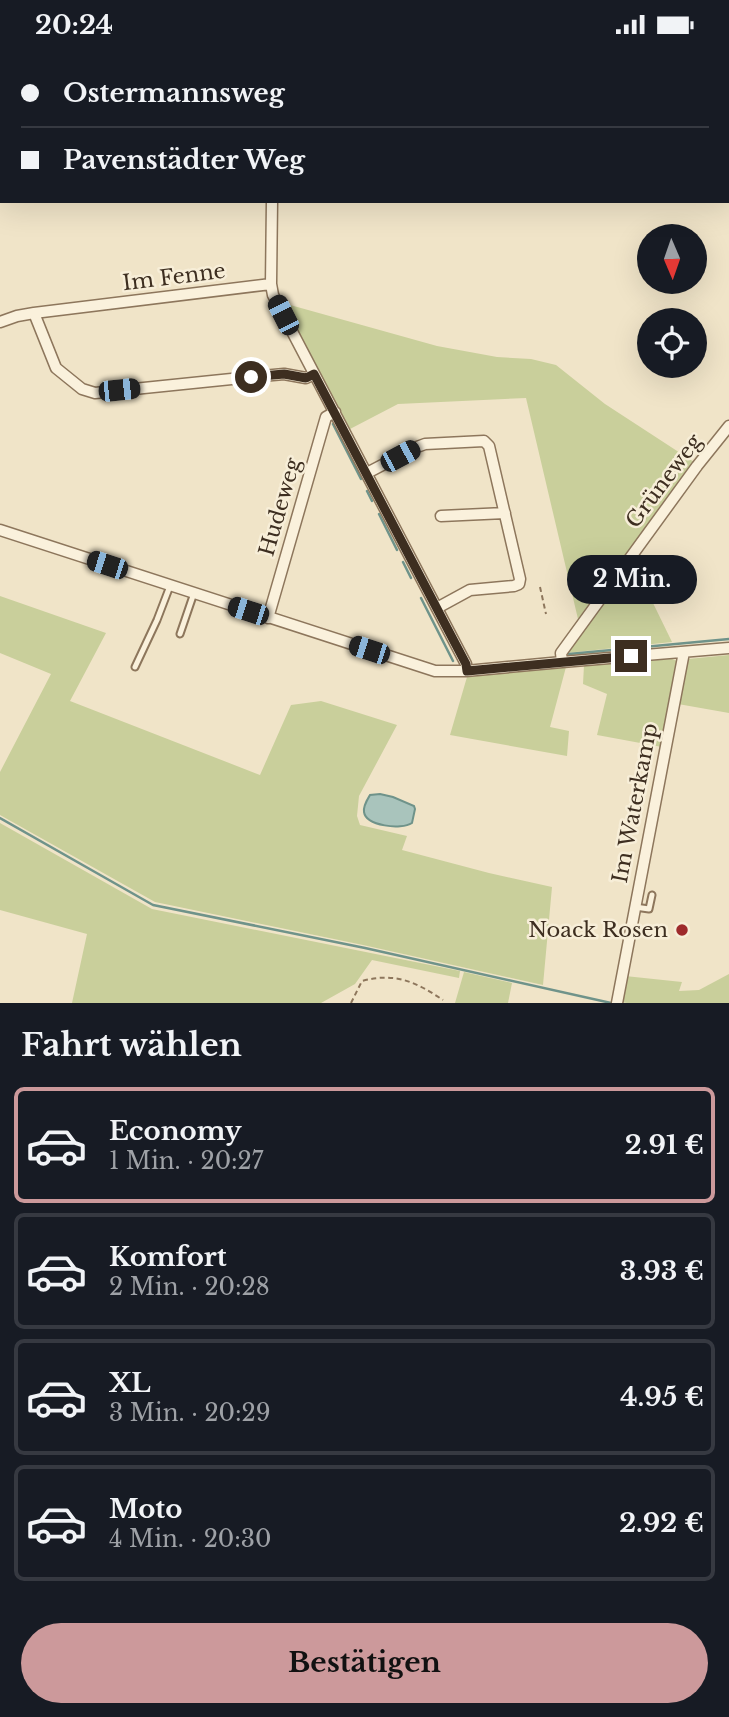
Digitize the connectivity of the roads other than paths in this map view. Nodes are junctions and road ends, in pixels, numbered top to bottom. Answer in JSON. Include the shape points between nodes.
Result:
{"nodes":[{"id":1,"x":272,"y":203,"type":"edge"},
{"id":2,"x":271,"y":284,"type":"junction"},
{"id":3,"x":34,"y":313,"type":"junction"},
{"id":4,"x":0,"y":322,"type":"edge"},
{"id":5,"x":314,"y":374,"type":"junction"},
{"id":6,"x":335,"y":412,"type":"junction"},
{"id":7,"x":729,"y":426,"type":"edge"},
{"id":8,"x":367,"y":473,"type":"junction"},
{"id":9,"x":505,"y":513,"type":"junction"},
{"id":10,"x":441,"y":516,"type":"dead end"},
{"id":11,"x":0,"y":530,"type":"edge"},
{"id":12,"x":170,"y":586,"type":"junction"},
{"id":13,"x":194,"y":593,"type":"junction"},
{"id":14,"x":437,"y":608,"type":"junction"},
{"id":15,"x":268,"y":618,"type":"junction"},
{"id":16,"x":180,"y":634,"type":"dead end"},
{"id":17,"x":729,"y":648,"type":"edge"},
{"id":18,"x":684,"y":652,"type":"junction"},
{"id":19,"x":562,"y":662,"type":"junction"},
{"id":20,"x":135,"y":667,"type":"dead end"},
{"id":21,"x":467,"y":671,"type":"junction"},
{"id":22,"x":652,"y":895,"type":"dead end"},
{"id":23,"x":635,"y":907,"type":"junction"},
{"id":24,"x":617,"y":1003,"type":"edge"}],
"edges":[{"from":1,"to":2,"type":"street"},
{"from":2,"to":3,"type":"street","name":"Im Fenne"},
{"from":2,"to":5,"type":"street"},
{"from":3,"to":4,"type":"street","name":"Im Fenne"},
{"from":3,"to":5,"type":"street","via":[[56,368],[82,389],[95,393]]},
{"from":5,"to":6,"type":"street"},
{"from":6,"to":8,"type":"street"},
{"from":6,"to":15,"type":"street","name":"Hudeweg","via":[[326,417]]},
{"from":7,"to":19,"type":"street","name":"Grüneweg","via":[[561,653]]},
{"from":8,"to":9,"type":"street","via":[[425,444],[484,441]]},
{"from":8,"to":14,"type":"street"},
{"from":9,"to":10,"type":"street"},
{"from":9,"to":14,"type":"street","via":[[519,584],[470,590]]},
{"from":11,"to":12,"type":"street"},
{"from":12,"to":13,"type":"street"},
{"from":12,"to":20,"type":"lane"},
{"from":13,"to":15,"type":"street"},
{"from":13,"to":16,"type":"lane"},
{"from":14,"to":21,"type":"street"},
{"from":15,"to":21,"type":"street","via":[[435,671]]},
{"from":17,"to":18,"type":"street"},
{"from":18,"to":19,"type":"street"},
{"from":18,"to":23,"type":"street","name":"Im Waterkamp"},
{"from":19,"to":21,"type":"street"},
{"from":22,"to":23,"type":"lane","via":[[649,909]]},
{"from":23,"to":24,"type":"street","name":"Im Waterkamp"}]}
